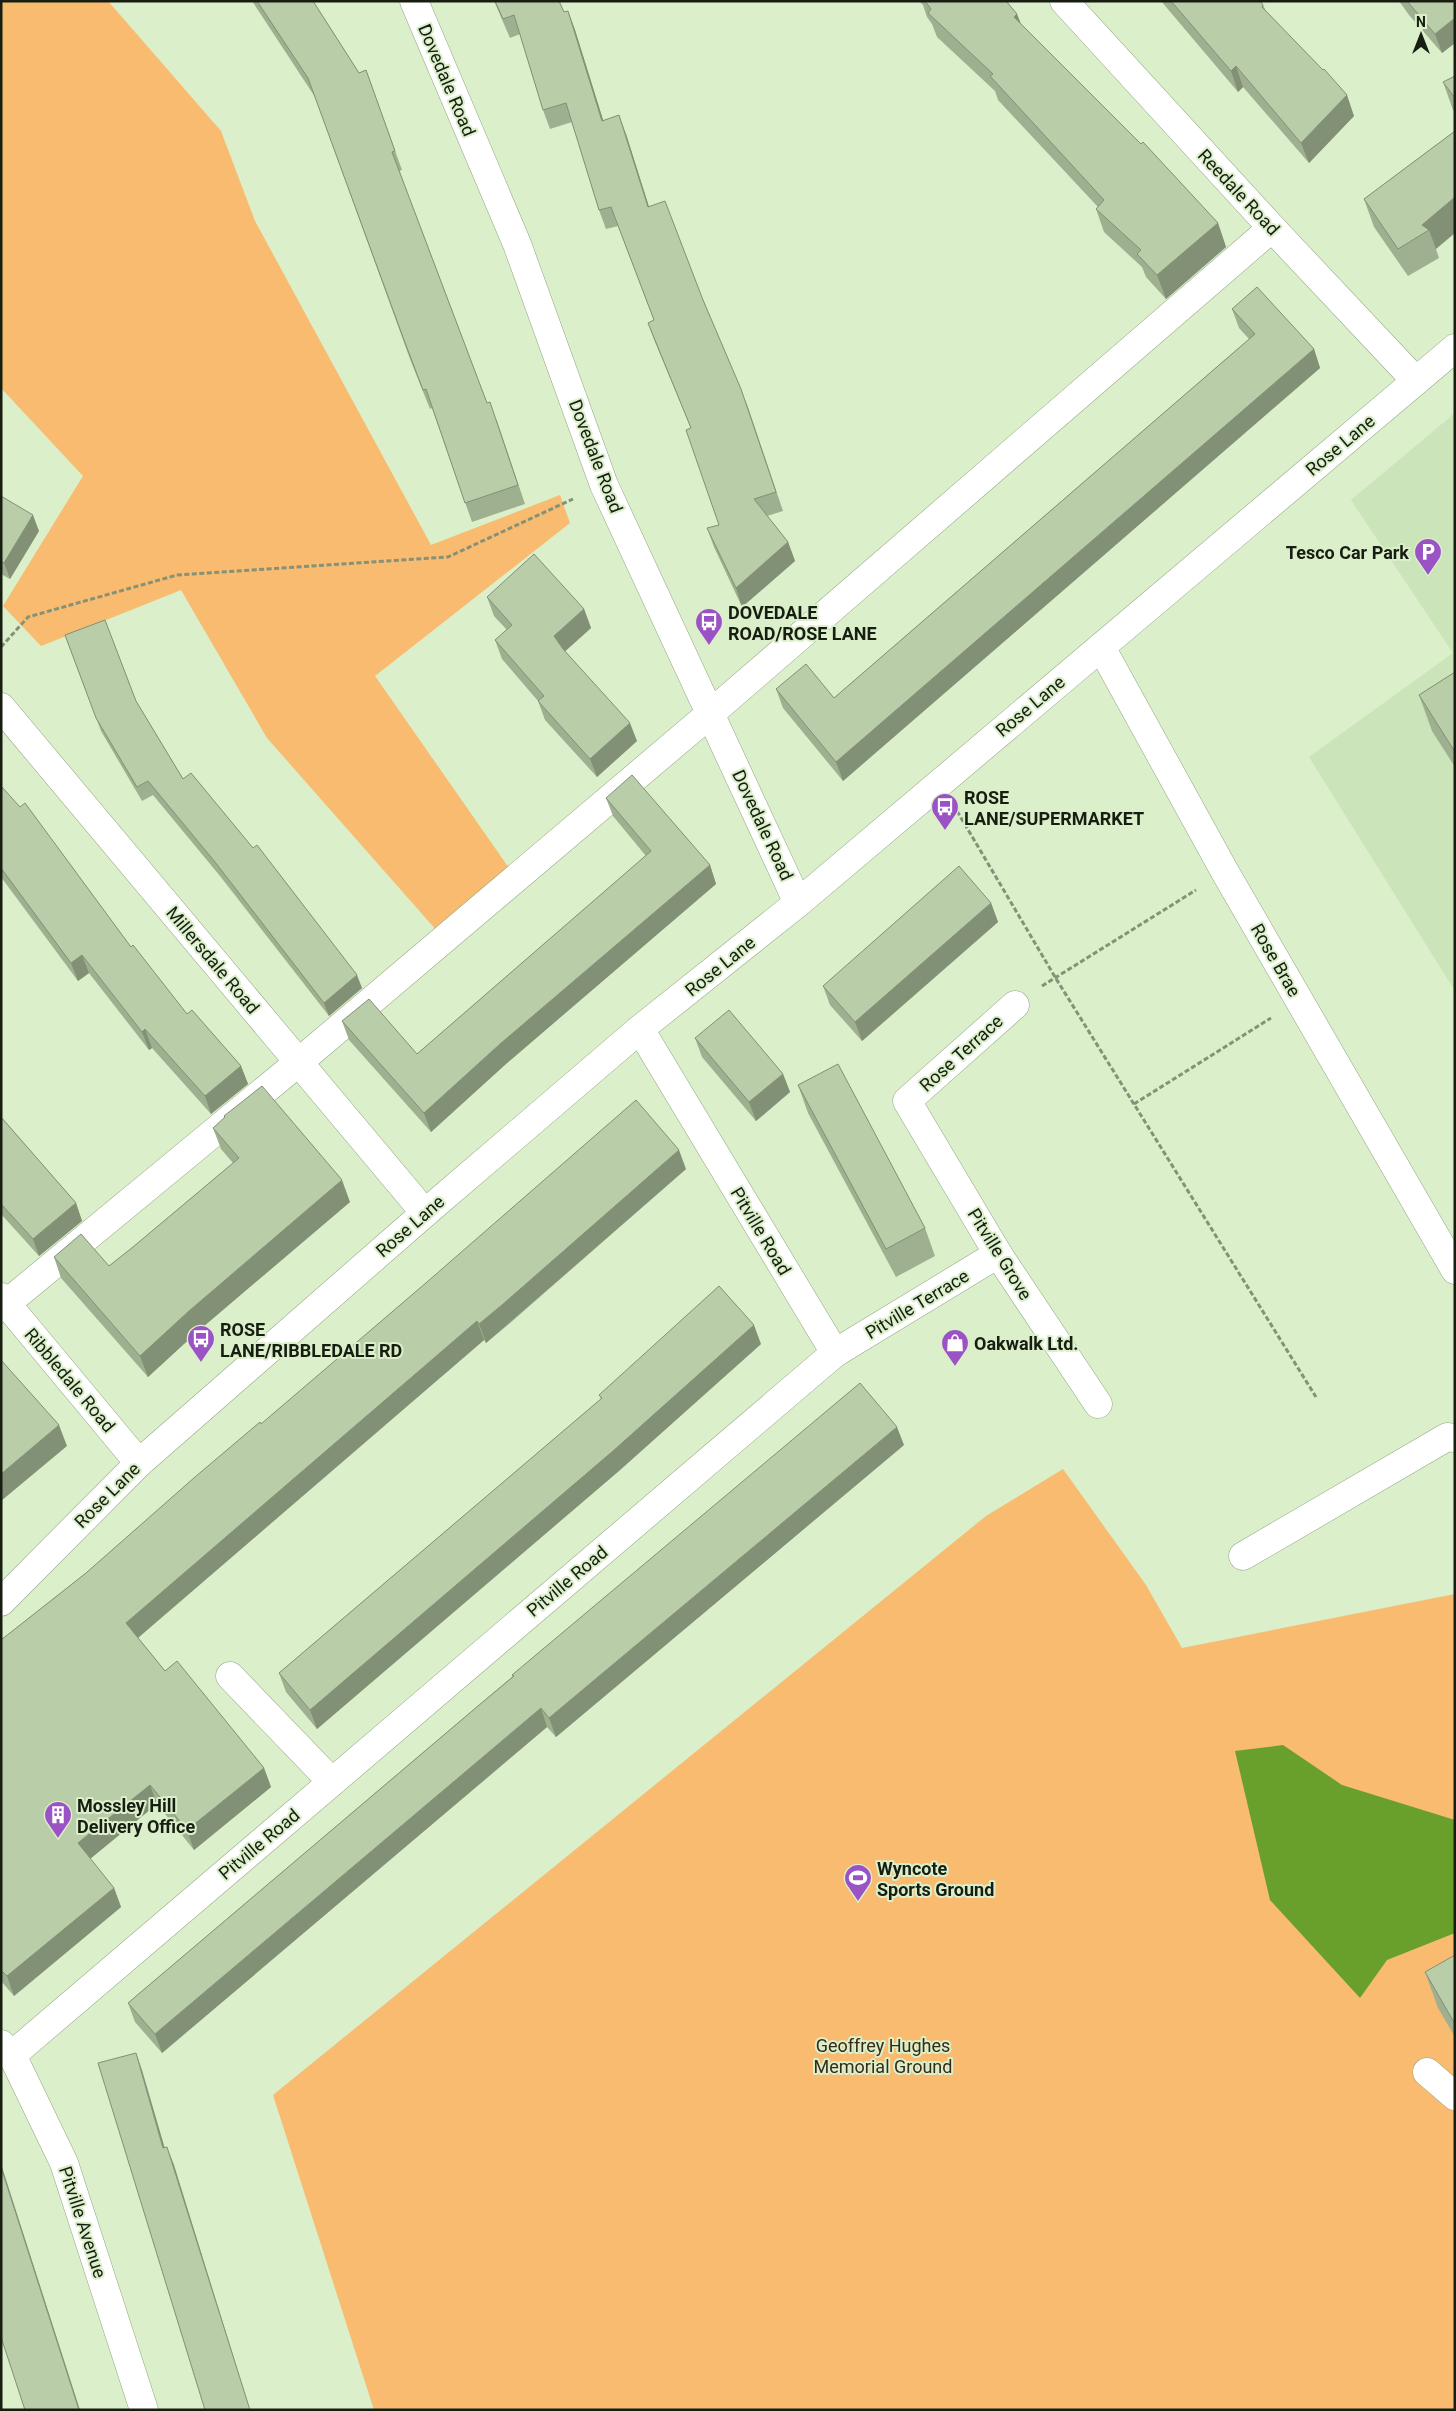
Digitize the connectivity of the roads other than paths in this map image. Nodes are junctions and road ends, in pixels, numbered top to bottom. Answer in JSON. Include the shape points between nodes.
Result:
{"nodes":[{"id":1,"x":414,"y":1,"type":"edge"},
{"id":2,"x":1064,"y":1,"type":"edge"},
{"id":3,"x":1272,"y":228,"type":"junction"},
{"id":4,"x":1455,"y":348,"type":"edge"},
{"id":5,"x":1416,"y":382,"type":"junction"},
{"id":6,"x":1101,"y":646,"type":"junction"},
{"id":7,"x":1,"y":707,"type":"edge"},
{"id":8,"x":711,"y":713,"type":"junction"},
{"id":9,"x":798,"y":903,"type":"junction"},
{"id":10,"x":1015,"y":1005,"type":"road end"},
{"id":11,"x":640,"y":1029,"type":"junction"},
{"id":12,"x":299,"y":1062,"type":"junction"},
{"id":13,"x":907,"y":1101,"type":"joint"},
{"id":14,"x":425,"y":1213,"type":"junction"},
{"id":15,"x":998,"y":1254,"type":"junction"},
{"id":16,"x":1455,"y":1270,"type":"edge"},
{"id":17,"x":3,"y":1303,"type":"edge"},
{"id":18,"x":835,"y":1353,"type":"junction"},
{"id":19,"x":1098,"y":1404,"type":"dead end"},
{"id":20,"x":1455,"y":1438,"type":"edge"},
{"id":21,"x":139,"y":1462,"type":"junction"},
{"id":22,"x":1243,"y":1556,"type":"dead end"},
{"id":23,"x":4,"y":1595,"type":"edge"},
{"id":24,"x":230,"y":1676,"type":"dead end"},
{"id":25,"x":332,"y":1782,"type":"junction"},
{"id":26,"x":6,"y":2049,"type":"edge"},
{"id":27,"x":1427,"y":2072,"type":"dead end"},
{"id":28,"x":1455,"y":2096,"type":"edge"},
{"id":29,"x":144,"y":2410,"type":"edge"}],
"edges":[{"from":1,"to":8,"type":"street","name":"Dovedale Road","via":[[517,244],[604,485]]},
{"from":2,"to":3,"type":"street","name":"Reedale Road"},
{"from":3,"to":5,"type":"street","name":"Reedale Road"},
{"from":3,"to":8,"type":"street"},
{"from":4,"to":5,"type":"street","name":"Rose Lane"},
{"from":5,"to":6,"type":"street","name":"Rose Lane"},
{"from":6,"to":9,"type":"street","name":"Rose Lane"},
{"from":6,"to":16,"type":"street","name":"Rose Brae","via":[[1226,872]]},
{"from":7,"to":12,"type":"street","name":"Millersdale Road"},
{"from":8,"to":9,"type":"street","name":"Dovedale Road"},
{"from":8,"to":12,"type":"street"},
{"from":9,"to":11,"type":"street","name":"Rose Lane"},
{"from":10,"to":13,"type":"street","name":"Rose Terrace"},
{"from":11,"to":14,"type":"street","name":"Rose Lane"},
{"from":11,"to":18,"type":"street","name":"Pitville Road"},
{"from":12,"to":14,"type":"street","name":"Millersdale Road"},
{"from":12,"to":17,"type":"street"},
{"from":13,"to":15,"type":"street","name":"Pitville Grove"},
{"from":14,"to":21,"type":"street","name":"Rose Lane"},
{"from":15,"to":18,"type":"street","name":"Pitville Terrace"},
{"from":15,"to":19,"type":"street","name":"Pitville Grove"},
{"from":17,"to":21,"type":"street","name":"Ribbledale Road"},
{"from":18,"to":25,"type":"street","name":"Pitville Road"},
{"from":20,"to":22,"type":"street","via":[[1447,1437]]},
{"from":21,"to":23,"type":"street","name":"Rose Lane"},
{"from":24,"to":25,"type":"street"},
{"from":25,"to":26,"type":"street","name":"Pitville Road"},
{"from":26,"to":29,"type":"street","name":"Pitville Avenue","via":[[64,2163]]},
{"from":27,"to":28,"type":"street"}]}
